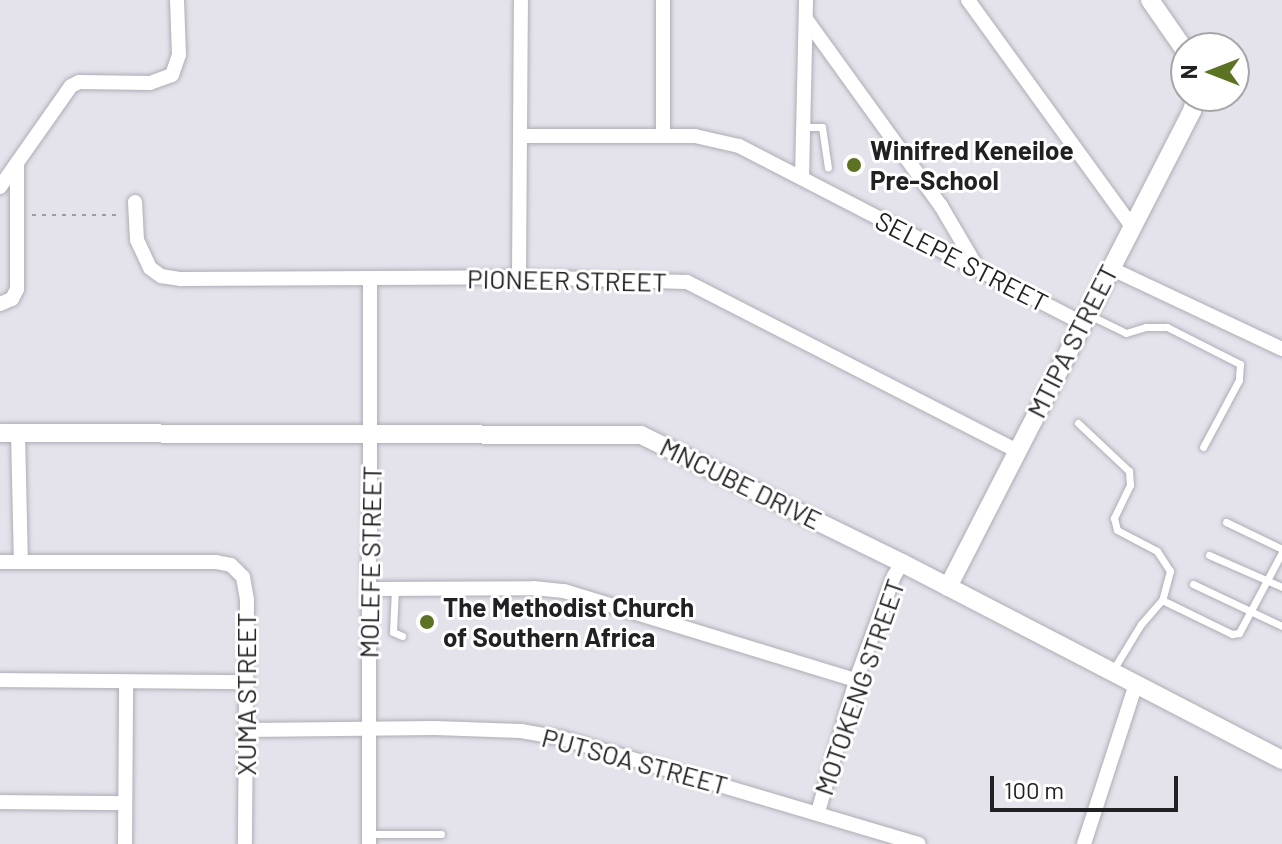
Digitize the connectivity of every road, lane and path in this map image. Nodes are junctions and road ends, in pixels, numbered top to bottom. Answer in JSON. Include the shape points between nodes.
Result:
{"nodes":[{"id":1,"x":177,"y":0,"type":"edge"},
{"id":2,"x":521,"y":0,"type":"edge"},
{"id":3,"x":663,"y":0,"type":"edge"},
{"id":4,"x":806,"y":0,"type":"edge"},
{"id":5,"x":968,"y":0,"type":"edge"},
{"id":6,"x":1150,"y":0,"type":"edge"},
{"id":7,"x":806,"y":19,"type":"junction"},
{"id":8,"x":1172,"y":32,"type":"edge"},
{"id":9,"x":1191,"y":112,"type":"edge"},
{"id":10,"x":803,"y":127,"type":"junction"},
{"id":11,"x":520,"y":136,"type":"junction"},
{"id":12,"x":663,"y":136,"type":"junction"},
{"id":13,"x":17,"y":163,"type":"junction"},
{"id":14,"x":828,"y":168,"type":"dead end"},
{"id":15,"x":802,"y":178,"type":"junction"},
{"id":16,"x":0,"y":187,"type":"edge"},
{"id":17,"x":135,"y":202,"type":"dead end"},
{"id":18,"x":19,"y":215,"type":"junction"},
{"id":19,"x":135,"y":218,"type":"junction"},
{"id":20,"x":1131,"y":225,"type":"junction"},
{"id":21,"x":1110,"y":268,"type":"junction"},
{"id":22,"x":978,"y":269,"type":"junction"},
{"id":23,"x":519,"y":277,"type":"junction"},
{"id":24,"x":370,"y":280,"type":"junction"},
{"id":25,"x":0,"y":304,"type":"edge"},
{"id":26,"x":1084,"y":319,"type":"junction"},
{"id":27,"x":1282,"y":349,"type":"edge"},
{"id":28,"x":1078,"y":423,"type":"dead end"},
{"id":29,"x":9,"y":433,"type":"edge"},
{"id":30,"x":371,"y":434,"type":"junction"},
{"id":31,"x":1203,"y":447,"type":"dead end"},
{"id":32,"x":1015,"y":450,"type":"junction"},
{"id":33,"x":1226,"y":522,"type":"dead end"},
{"id":34,"x":1282,"y":551,"type":"edge"},
{"id":35,"x":1209,"y":555,"type":"dead end"},
{"id":36,"x":0,"y":562,"type":"edge"},
{"id":37,"x":21,"y":562,"type":"junction"},
{"id":38,"x":902,"y":563,"type":"junction"},
{"id":39,"x":1267,"y":581,"type":"junction"},
{"id":40,"x":1193,"y":584,"type":"dead end"},
{"id":41,"x":948,"y":587,"type":"junction"},
{"id":42,"x":1282,"y":587,"type":"edge"},
{"id":43,"x":370,"y":589,"type":"junction"},
{"id":44,"x":395,"y":589,"type":"junction"},
{"id":45,"x":1162,"y":600,"type":"junction"},
{"id":46,"x":1251,"y":612,"type":"junction"},
{"id":47,"x":1282,"y":626,"type":"edge"},
{"id":48,"x":402,"y":636,"type":"dead end"},
{"id":49,"x":1112,"y":671,"type":"junction"},
{"id":50,"x":0,"y":680,"type":"edge"},
{"id":51,"x":856,"y":680,"type":"junction"},
{"id":52,"x":126,"y":682,"type":"junction"},
{"id":53,"x":244,"y":682,"type":"junction"},
{"id":54,"x":1136,"y":684,"type":"junction"},
{"id":55,"x":246,"y":730,"type":"junction"},
{"id":56,"x":367,"y":730,"type":"junction"},
{"id":57,"x":1282,"y":760,"type":"edge"},
{"id":58,"x":0,"y":802,"type":"edge"},
{"id":59,"x":125,"y":803,"type":"junction"},
{"id":60,"x":818,"y":812,"type":"junction"},
{"id":61,"x":441,"y":834,"type":"dead end"},
{"id":62,"x":369,"y":839,"type":"edge"},
{"id":63,"x":125,"y":844,"type":"edge"},
{"id":64,"x":245,"y":844,"type":"edge"},
{"id":65,"x":919,"y":844,"type":"edge"},
{"id":66,"x":1084,"y":844,"type":"edge"}],
"edges":[{"from":1,"to":13,"type":"street","via":[[179,55],[172,75],[150,83],[71,86]]},
{"from":2,"to":11,"type":"street"},
{"from":3,"to":12,"type":"street"},
{"from":4,"to":7,"type":"street"},
{"from":5,"to":20,"type":"street"},
{"from":6,"to":8,"type":"street"},
{"from":7,"to":10,"type":"street"},
{"from":7,"to":22,"type":"street","via":[[941,206]]},
{"from":9,"to":20,"type":"street","name":"MTIPA STREET"},
{"from":10,"to":14,"type":"lane","via":[[822,127]]},
{"from":10,"to":15,"type":"street"},
{"from":11,"to":12,"type":"street","name":"SELEPE STREET"},
{"from":11,"to":23,"type":"street"},
{"from":12,"to":15,"type":"street","name":"SELEPE STREET","via":[[719,139]]},
{"from":13,"to":16,"type":"street"},
{"from":13,"to":18,"type":"street"},
{"from":15,"to":22,"type":"street","name":"SELEPE STREET"},
{"from":17,"to":19,"type":"street","name":"PIONEER STREET"},
{"from":18,"to":19,"type":"path"},
{"from":18,"to":25,"type":"street","via":[[17,289],[12,299]]},
{"from":19,"to":24,"type":"street","name":"PIONEER STREET","via":[[141,254],[161,276]]},
{"from":20,"to":21,"type":"street","name":"MTIPA STREET"},
{"from":21,"to":26,"type":"street","name":"MTIPA STREET"},
{"from":21,"to":27,"type":"street"},
{"from":22,"to":26,"type":"street","name":"SELEPE STREET"},
{"from":23,"to":24,"type":"street","name":"PIONEER STREET"},
{"from":23,"to":32,"type":"street","name":"PIONEER STREET","via":[[687,282]]},
{"from":24,"to":30,"type":"street","name":"MOLEFE STREET"},
{"from":26,"to":31,"type":"lane","via":[[1126,333],[1167,327],[1240,364],[1239,380]]},
{"from":26,"to":32,"type":"street","name":"MTIPA STREET"},
{"from":28,"to":45,"type":"lane","via":[[1129,471],[1130,485],[1116,510],[1115,524],[1166,561],[1170,571]]},
{"from":29,"to":30,"type":"street","name":"MNCUBE DRIVE"},
{"from":29,"to":37,"type":"street"},
{"from":30,"to":38,"type":"street","name":"MNCUBE DRIVE","via":[[641,435]]},
{"from":30,"to":43,"type":"street","name":"MOLEFE STREET"},
{"from":32,"to":41,"type":"street","name":"MTIPA STREET"},
{"from":33,"to":34,"type":"lane"},
{"from":34,"to":39,"type":"lane"},
{"from":35,"to":39,"type":"lane"},
{"from":36,"to":37,"type":"street"},
{"from":37,"to":53,"type":"street","name":"XUMA STREET","via":[[231,565],[245,582]]},
{"from":38,"to":41,"type":"street","name":"MNCUBE DRIVE"},
{"from":38,"to":51,"type":"street","name":"MOTOKENG STREET"},
{"from":39,"to":42,"type":"lane"},
{"from":39,"to":46,"type":"lane"},
{"from":40,"to":46,"type":"lane"},
{"from":41,"to":49,"type":"street","name":"MNCUBE DRIVE"},
{"from":43,"to":44,"type":"street"},
{"from":43,"to":56,"type":"street","name":"MOLEFE STREET"},
{"from":44,"to":48,"type":"lane","via":[[393,632]]},
{"from":44,"to":51,"type":"street","via":[[564,591]]},
{"from":45,"to":46,"type":"lane","via":[[1233,634]]},
{"from":45,"to":49,"type":"lane"},
{"from":46,"to":47,"type":"lane"},
{"from":49,"to":54,"type":"street","name":"MNCUBE DRIVE"},
{"from":50,"to":52,"type":"street"},
{"from":51,"to":60,"type":"street","name":"MOTOKENG STREET"},
{"from":52,"to":53,"type":"street"},
{"from":52,"to":59,"type":"street"},
{"from":53,"to":55,"type":"street","name":"XUMA STREET"},
{"from":54,"to":57,"type":"street","name":"MNCUBE DRIVE"},
{"from":54,"to":66,"type":"street"},
{"from":55,"to":56,"type":"street","name":"PUTSOA STREET"},
{"from":55,"to":64,"type":"street","name":"XUMA STREET"},
{"from":56,"to":60,"type":"street","name":"PUTSOA STREET","via":[[493,730],[561,738]]},
{"from":56,"to":62,"type":"street","name":"MOLEFE STREET"},
{"from":58,"to":59,"type":"street"},
{"from":59,"to":63,"type":"street"},
{"from":60,"to":65,"type":"street","name":"PUTSOA STREET"},
{"from":61,"to":62,"type":"lane"}]}
